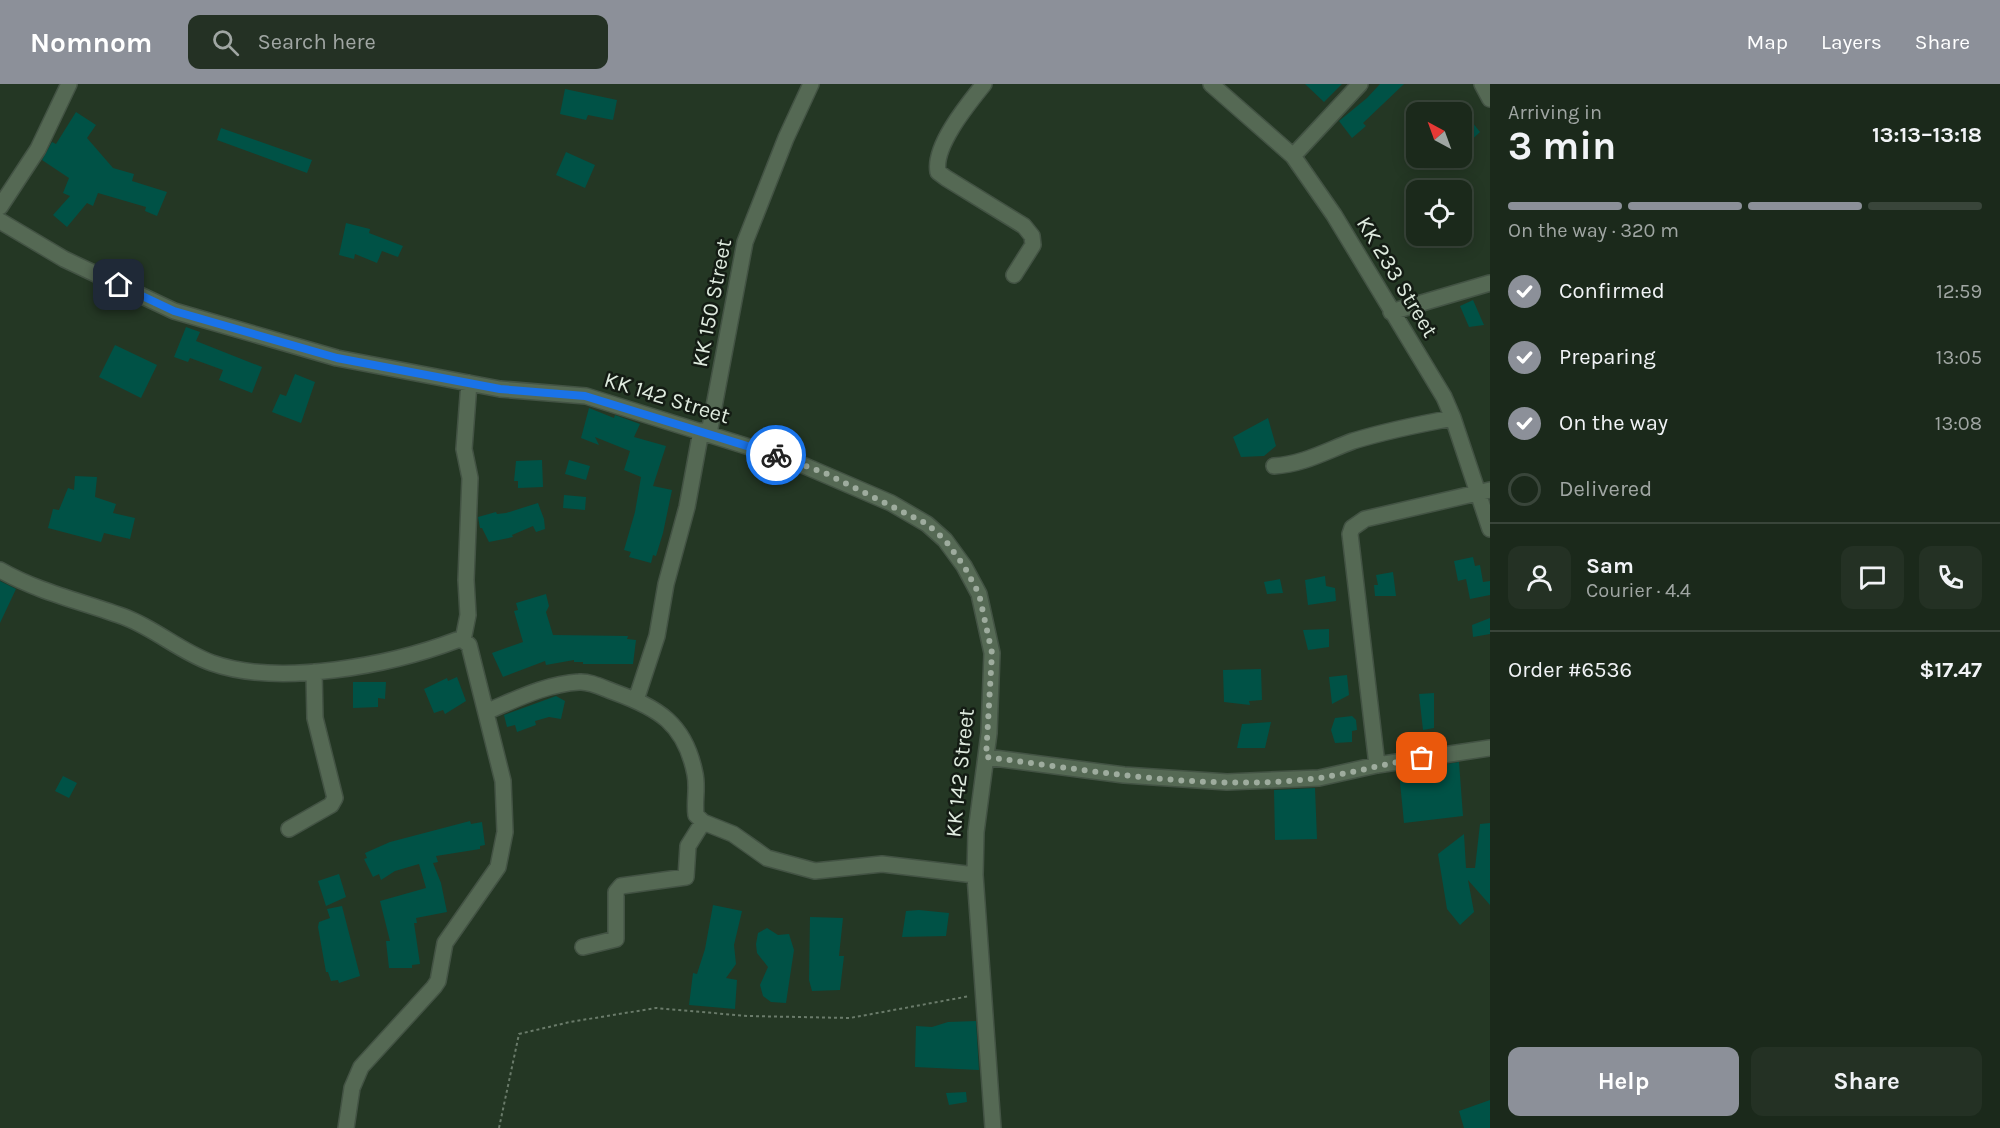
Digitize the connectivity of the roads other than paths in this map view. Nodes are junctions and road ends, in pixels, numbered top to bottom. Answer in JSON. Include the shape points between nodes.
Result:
{"nodes":[{"id":1,"x":69,"y":84,"type":"edge"},
{"id":2,"x":811,"y":84,"type":"edge"},
{"id":3,"x":984,"y":84,"type":"edge"},
{"id":4,"x":1210,"y":84,"type":"edge"},
{"id":5,"x":1360,"y":84,"type":"edge"},
{"id":6,"x":1482,"y":84,"type":"edge"},
{"id":7,"x":1490,"y":99,"type":"edge"},
{"id":8,"x":1293,"y":156,"type":"junction"},
{"id":9,"x":0,"y":207,"type":"edge"},
{"id":10,"x":0,"y":221,"type":"edge"},
{"id":11,"x":1014,"y":275,"type":"dead end"},
{"id":12,"x":1490,"y":283,"type":"edge"},
{"id":13,"x":1391,"y":312,"type":"junction"},
{"id":14,"x":469,"y":383,"type":"junction"},
{"id":15,"x":1453,"y":418,"type":"junction"},
{"id":16,"x":705,"y":432,"type":"junction"},
{"id":17,"x":1274,"y":466,"type":"dead end"},
{"id":18,"x":1485,"y":492,"type":"edge"},
{"id":19,"x":1490,"y":529,"type":"edge"},
{"id":20,"x":0,"y":570,"type":"edge"},
{"id":21,"x":463,"y":640,"type":"junction"},
{"id":22,"x":314,"y":672,"type":"junction"},
{"id":23,"x":636,"y":700,"type":"junction"},
{"id":24,"x":488,"y":711,"type":"junction"},
{"id":25,"x":1490,"y":748,"type":"edge"},
{"id":26,"x":986,"y":757,"type":"junction"},
{"id":27,"x":1377,"y":765,"type":"junction"},
{"id":28,"x":703,"y":822,"type":"junction"},
{"id":29,"x":289,"y":829,"type":"dead end"},
{"id":30,"x":975,"y":875,"type":"junction"},
{"id":31,"x":583,"y":946,"type":"dead end"},
{"id":32,"x":346,"y":1128,"type":"edge"},
{"id":33,"x":993,"y":1128,"type":"edge"}],
"edges":[{"from":1,"to":9,"type":"street","via":[[38,149]]},
{"from":2,"to":16,"type":"street","name":"KK 150 Street","via":[[745,242]]},
{"from":3,"to":11,"type":"street","via":[[942,147],[938,172],[1024,226],[1032,236],[1033,244]]},
{"from":4,"to":8,"type":"street","name":"KK 233 Street"},
{"from":5,"to":8,"type":"street"},
{"from":6,"to":7,"type":"street"},
{"from":8,"to":13,"type":"street","name":"KK 233 Street","via":[[1334,215]]},
{"from":10,"to":14,"type":"street","name":"KK 142 Street","via":[[64,259],[174,311],[337,358]]},
{"from":12,"to":13,"type":"street"},
{"from":13,"to":15,"type":"street","name":"KK 233 Street"},
{"from":14,"to":16,"type":"street","name":"KK 142 Street","via":[[585,396]]},
{"from":14,"to":21,"type":"street","via":[[464,448],[470,478],[468,615]]},
{"from":15,"to":17,"type":"street","via":[[1401,428],[1352,442],[1307,461]]},
{"from":15,"to":18,"type":"street","name":"KK 233 Street"},
{"from":16,"to":23,"type":"street","name":"KK 150 Street","via":[[666,584],[657,636]]},
{"from":16,"to":26,"type":"street","name":"KK 142 Street","via":[[825,473],[918,519],[945,540],[979,594],[986,619],[992,653]]},
{"from":18,"to":19,"type":"street","name":"KK 233 Street"},
{"from":18,"to":27,"type":"street","via":[[1365,519],[1352,528]]},
{"from":20,"to":22,"type":"street","via":[[19,581],[128,619],[212,663],[240,671]]},
{"from":21,"to":22,"type":"street","via":[[416,655]]},
{"from":21,"to":24,"type":"street","via":[[471,648]]},
{"from":22,"to":29,"type":"street","via":[[315,718],[335,798],[331,805]]},
{"from":23,"to":24,"type":"street","via":[[581,681],[548,687]]},
{"from":23,"to":28,"type":"street","via":[[661,712],[674,726],[695,773],[696,812]]},
{"from":24,"to":32,"type":"street","via":[[503,781],[505,832],[498,867],[445,943],[434,987],[361,1067],[352,1088]]},
{"from":25,"to":27,"type":"street"},
{"from":26,"to":27,"type":"street","via":[[1124,775],[1227,782],[1319,778]]},
{"from":26,"to":30,"type":"street","name":"KK 142 Street"},
{"from":28,"to":30,"type":"street","via":[[733,834],[767,858],[815,871],[882,864]]},
{"from":28,"to":31,"type":"street","via":[[688,846],[686,877],[621,886],[616,892],[616,939]]},
{"from":30,"to":33,"type":"street","name":"KK 142 Street"}]}
